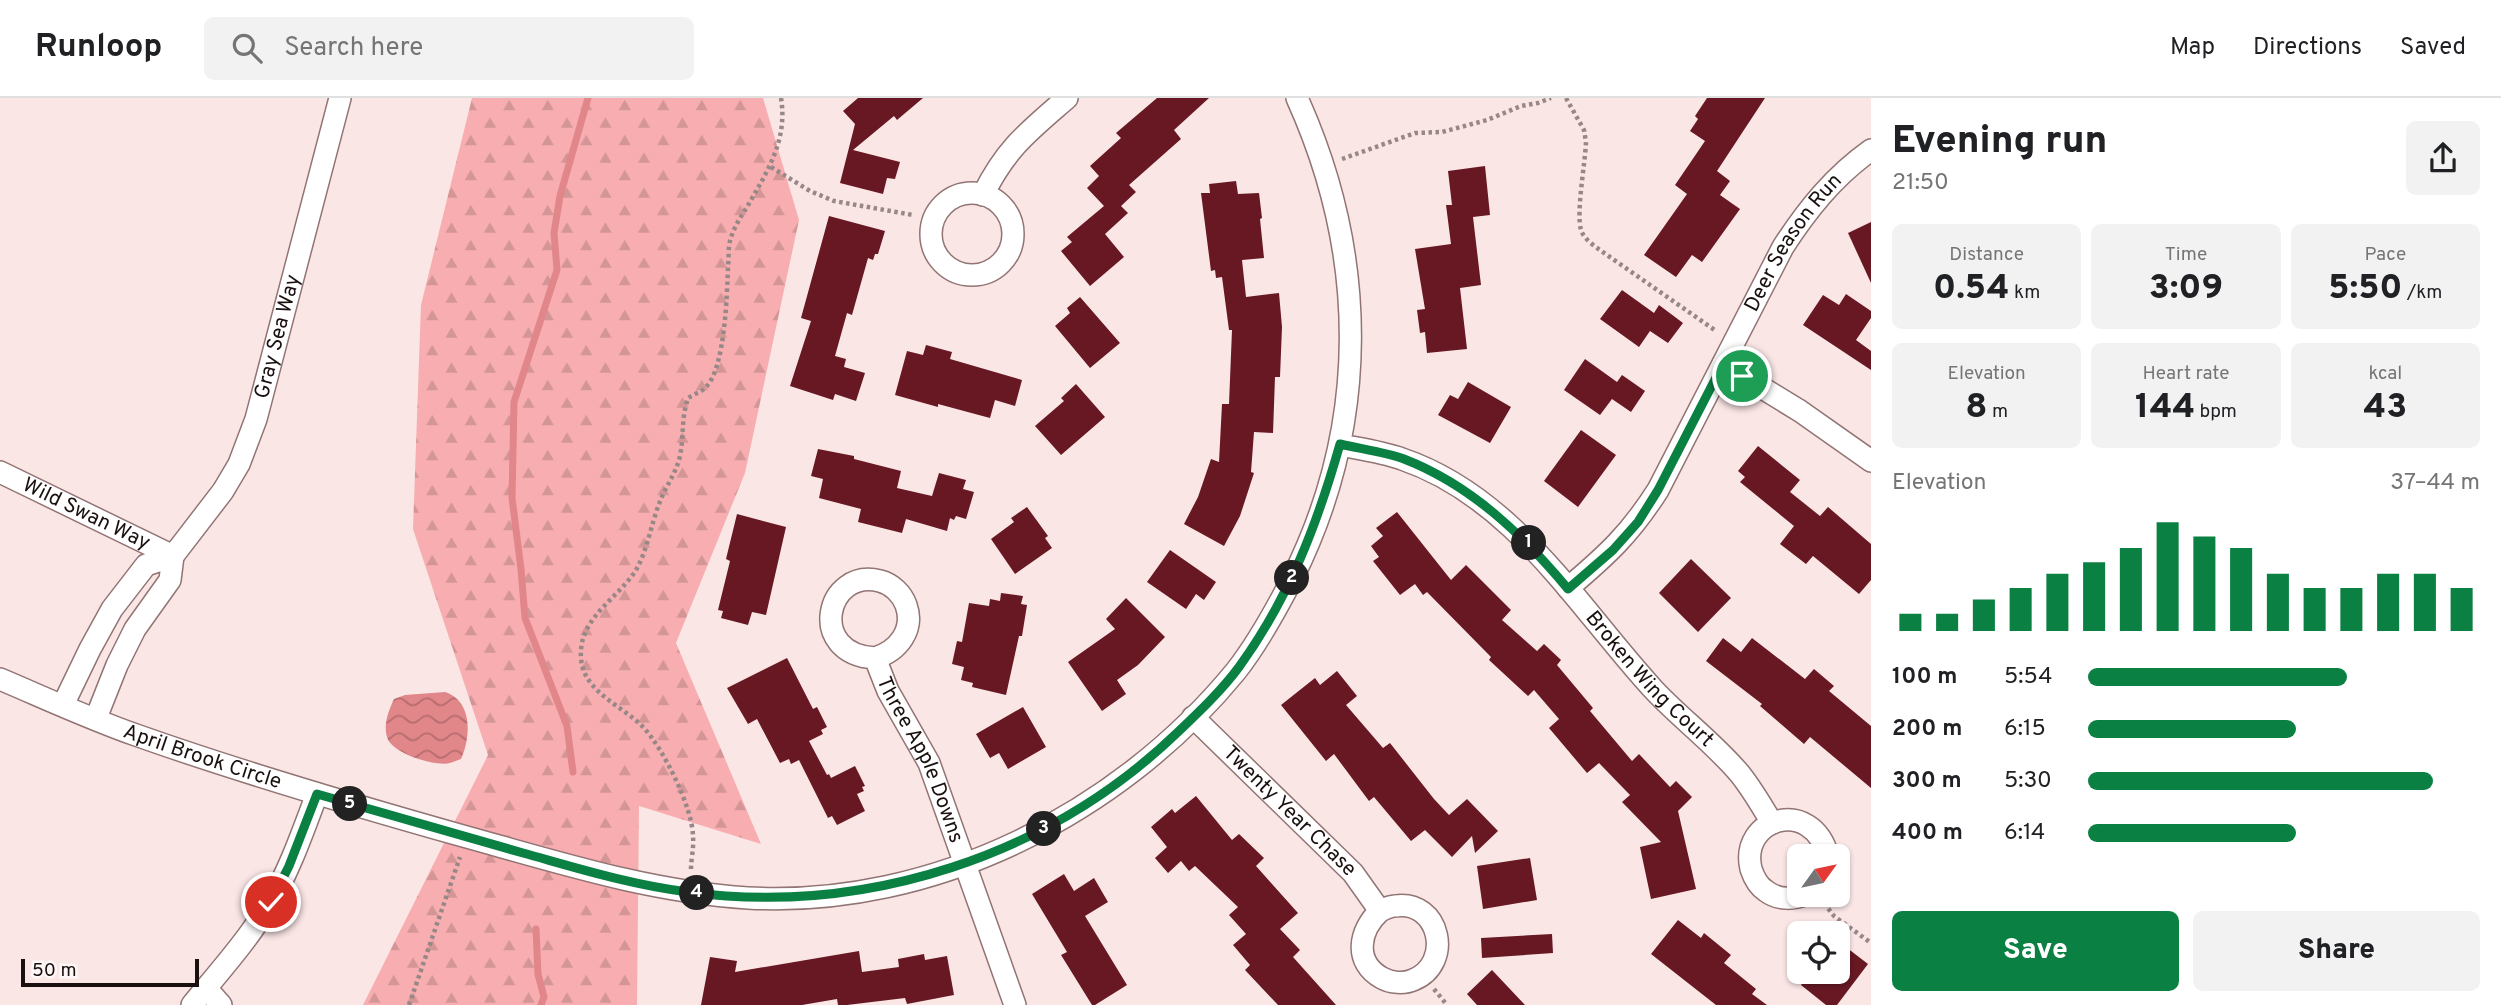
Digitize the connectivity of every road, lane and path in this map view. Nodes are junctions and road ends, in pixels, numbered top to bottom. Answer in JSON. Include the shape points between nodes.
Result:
{"nodes":[{"id":1,"x":340,"y":98,"type":"edge"},
{"id":2,"x":781,"y":98,"type":"edge"},
{"id":3,"x":1067,"y":98,"type":"edge"},
{"id":4,"x":1297,"y":98,"type":"edge"},
{"id":5,"x":1551,"y":98,"type":"edge"},
{"id":6,"x":1566,"y":98,"type":"edge"},
{"id":7,"x":1871,"y":150,"type":"edge"},
{"id":8,"x":1325,"y":165,"type":"junction"},
{"id":9,"x":771,"y":167,"type":"junction"},
{"id":10,"x":983,"y":195,"type":"dead end"},
{"id":11,"x":913,"y":215,"type":"dead end"},
{"id":12,"x":1733,"y":342,"type":"junction"},
{"id":13,"x":1723,"y":364,"type":"junction"},
{"id":14,"x":1340,"y":444,"type":"junction"},
{"id":15,"x":1871,"y":461,"type":"edge"},
{"id":16,"x":0,"y":472,"type":"edge"},
{"id":17,"x":173,"y":556,"type":"junction"},
{"id":18,"x":1568,"y":589,"type":"junction"},
{"id":19,"x":875,"y":658,"type":"dead end"},
{"id":20,"x":0,"y":679,"type":"edge"},
{"id":21,"x":64,"y":705,"type":"junction"},
{"id":22,"x":1194,"y":717,"type":"junction"},
{"id":23,"x":96,"y":718,"type":"junction"},
{"id":24,"x":317,"y":794,"type":"junction"},
{"id":25,"x":1772,"y":823,"type":"junction"},
{"id":26,"x":467,"y":837,"type":"junction"},
{"id":27,"x":1825,"y":844,"type":"edge"},
{"id":28,"x":965,"y":864,"type":"junction"},
{"id":29,"x":688,"y":892,"type":"junction"},
{"id":30,"x":1787,"y":898,"type":"edge"},
{"id":31,"x":1827,"y":907,"type":"edge"},
{"id":32,"x":1380,"y":911,"type":"dead end"},
{"id":33,"x":1871,"y":943,"type":"edge"},
{"id":34,"x":206,"y":988,"type":"junction"},
{"id":35,"x":192,"y":1005,"type":"edge"},
{"id":36,"x":221,"y":1005,"type":"edge"},
{"id":37,"x":409,"y":1005,"type":"edge"},
{"id":38,"x":1015,"y":1005,"type":"edge"}],
"edges":[{"from":1,"to":17,"type":"street","name":"Gray Sea Way","via":[[256,419],[223,491]]},
{"from":2,"to":9,"type":"path","via":[[782,134]]},
{"from":3,"to":10,"type":"street","via":[[1014,144]]},
{"from":4,"to":8,"type":"street","name":"April Brook Circle"},
{"from":5,"to":8,"type":"path","via":[[1442,132],[1415,133]]},
{"from":6,"to":12,"type":"path","via":[[1586,142],[1582,233]]},
{"from":7,"to":12,"type":"street","name":"Deer Season Run","via":[[1805,213]]},
{"from":8,"to":14,"type":"street","name":"April Brook Circle","via":[[1337,209],[1350,296],[1350,383]]},
{"from":9,"to":11,"type":"path","via":[[834,201]]},
{"from":9,"to":29,"type":"path","via":[[729,242],[718,367],[705,388],[688,398],[676,473],[660,501],[638,567],[589,622],[580,659],[599,693],[653,737],[676,781],[694,836]]},
{"from":12,"to":13,"type":"street","name":"Deer Season Run"},
{"from":13,"to":15,"type":"street"},
{"from":13,"to":18,"type":"street","name":"Deer Season Run","via":[[1638,522]]},
{"from":14,"to":18,"type":"street","name":"Broken Wing Court","via":[[1402,458],[1473,496],[1534,548]]},
{"from":14,"to":22,"type":"street","name":"April Brook Circle","via":[[1308,543],[1279,605],[1238,668]]},
{"from":16,"to":17,"type":"street","name":"Wild Swan Way"},
{"from":17,"to":21,"type":"street","name":"Gray Sea Way","via":[[146,565],[112,609]]},
{"from":17,"to":23,"type":"street","name":"Gray Sea Way","via":[[170,580],[135,629]]},
{"from":18,"to":25,"type":"street","name":"Broken Wing Court","via":[[1654,689],[1738,772]]},
{"from":19,"to":28,"type":"street","name":"Three Apple Downs","via":[[888,691],[929,763]]},
{"from":20,"to":21,"type":"street","name":"April Brook Circle"},
{"from":21,"to":23,"type":"street","name":"April Brook Circle"},
{"from":22,"to":28,"type":"street","name":"April Brook Circle","via":[[1128,776],[1088,803],[1014,844]]},
{"from":22,"to":32,"type":"street","name":"Twenty Year Chase","via":[[1353,873]]},
{"from":23,"to":24,"type":"street","name":"April Brook Circle"},
{"from":24,"to":26,"type":"street","name":"April Brook Circle"},
{"from":24,"to":34,"type":"street","via":[[271,902]]},
{"from":25,"to":27,"type":"street","via":[[1790,819],[1806,823]]},
{"from":25,"to":30,"type":"street","via":[[1751,845],[1749,859],[1754,878],[1764,890]]},
{"from":26,"to":29,"type":"street","name":"April Brook Circle","via":[[603,875]]},
{"from":26,"to":37,"type":"path"},
{"from":28,"to":29,"type":"street","name":"April Brook Circle","via":[[863,890],[811,896],[752,898]]},
{"from":28,"to":38,"type":"street","name":"Three Apple Downs"},
{"from":31,"to":33,"type":"path"},
{"from":34,"to":35,"type":"street"},
{"from":34,"to":36,"type":"street"}]}
